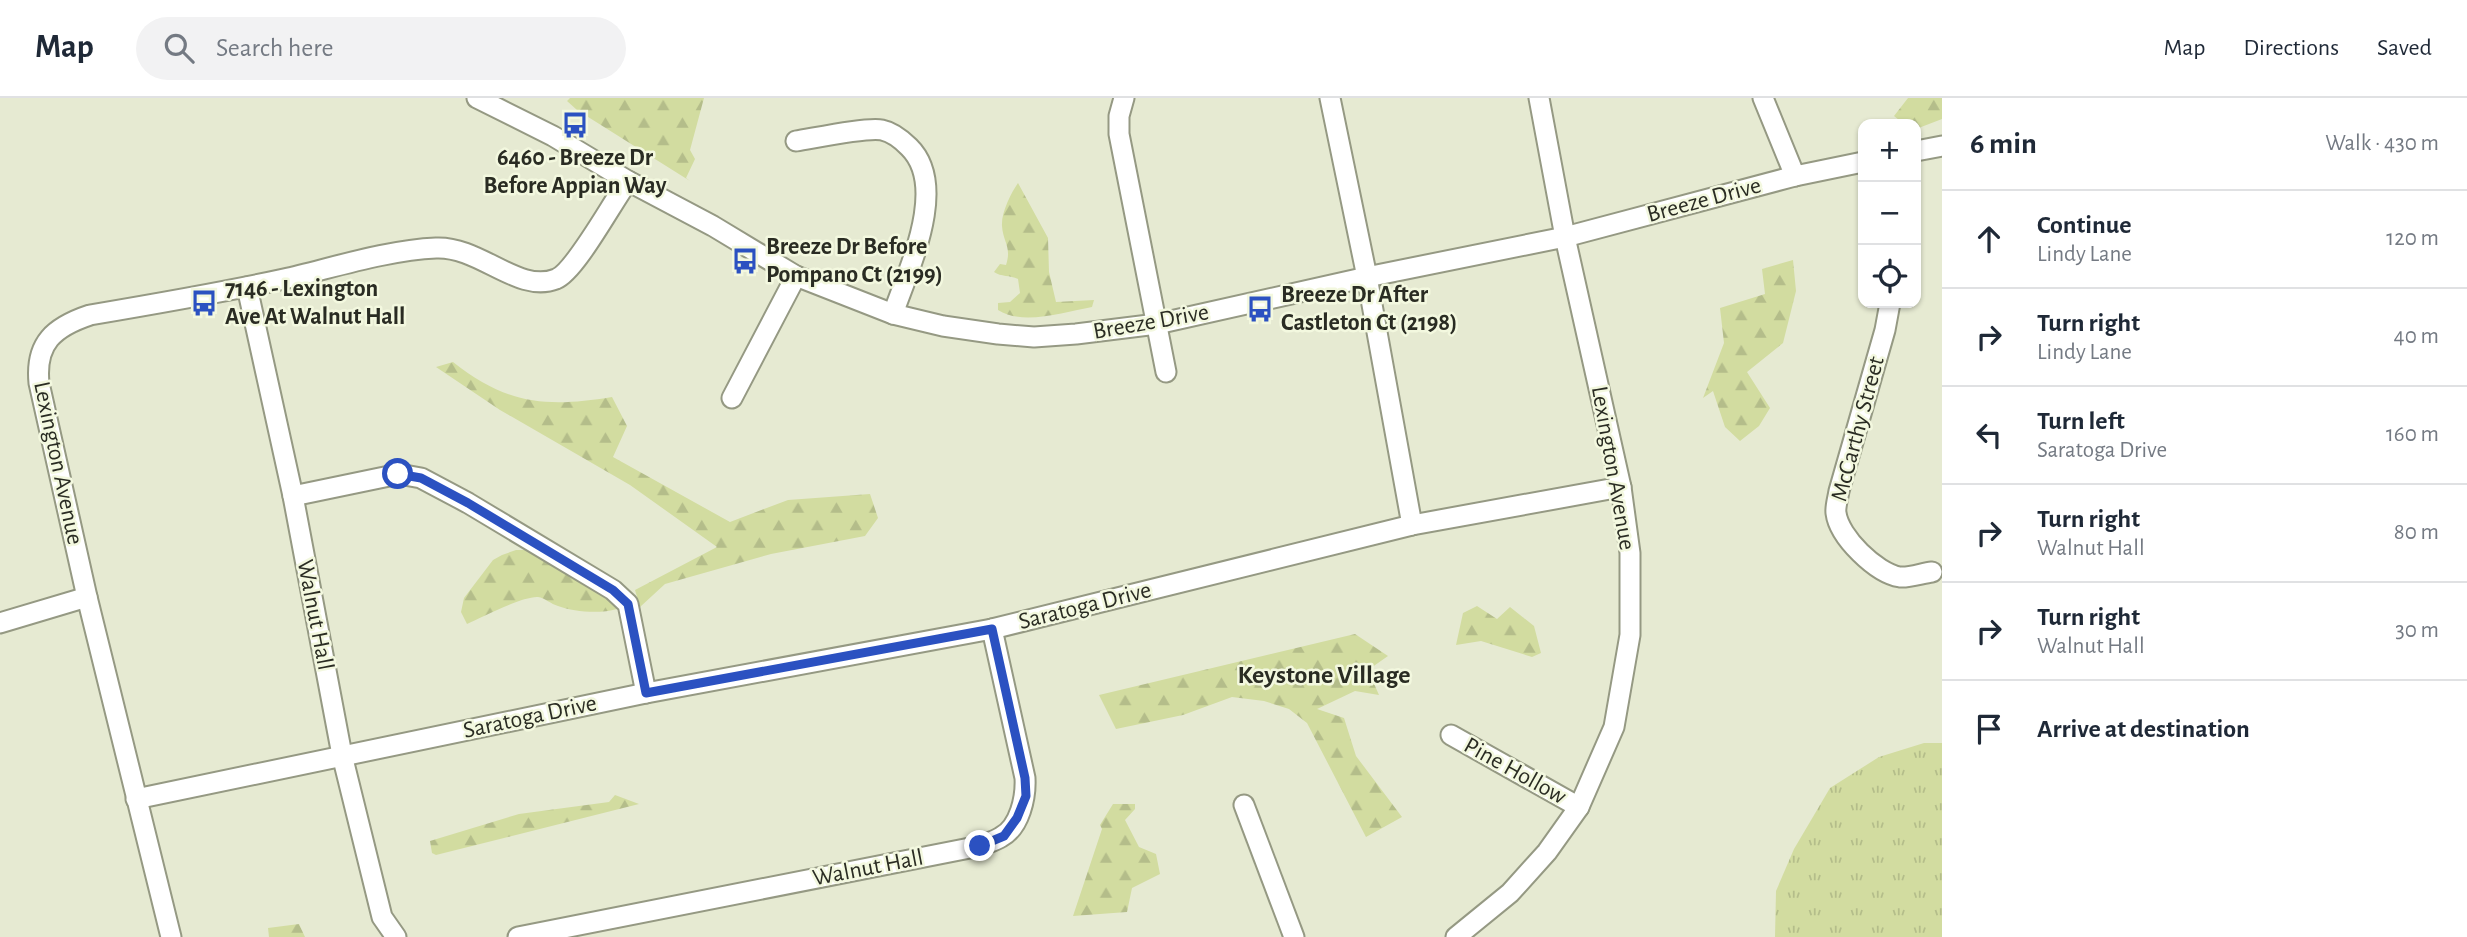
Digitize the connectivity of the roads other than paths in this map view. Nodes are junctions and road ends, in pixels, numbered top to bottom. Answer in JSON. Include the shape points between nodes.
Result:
{"nodes":[{"id":1,"x":477,"y":98,"type":"edge"},
{"id":2,"x":1124,"y":98,"type":"edge"},
{"id":3,"x":1330,"y":98,"type":"edge"},
{"id":4,"x":1539,"y":98,"type":"edge"},
{"id":5,"x":1763,"y":98,"type":"edge"},
{"id":6,"x":796,"y":141,"type":"dead end"},
{"id":7,"x":1942,"y":146,"type":"edge"},
{"id":8,"x":1921,"y":150,"type":"edge"},
{"id":9,"x":1858,"y":163,"type":"edge"},
{"id":10,"x":1796,"y":176,"type":"junction"},
{"id":11,"x":628,"y":181,"type":"junction"},
{"id":12,"x":1565,"y":237,"type":"junction"},
{"id":13,"x":796,"y":276,"type":"junction"},
{"id":14,"x":1367,"y":277,"type":"junction"},
{"id":15,"x":247,"y":287,"type":"junction"},
{"id":16,"x":1889,"y":308,"type":"edge"},
{"id":17,"x":893,"y":314,"type":"junction"},
{"id":18,"x":1157,"y":324,"type":"junction"},
{"id":19,"x":1166,"y":372,"type":"dead end"},
{"id":20,"x":732,"y":398,"type":"dead end"},
{"id":21,"x":1621,"y":487,"type":"junction"},
{"id":22,"x":293,"y":496,"type":"junction"},
{"id":23,"x":1412,"y":525,"type":"junction"},
{"id":24,"x":1932,"y":572,"type":"dead end"},
{"id":25,"x":88,"y":597,"type":"junction"},
{"id":26,"x":0,"y":623,"type":"edge"},
{"id":27,"x":992,"y":629,"type":"junction"},
{"id":28,"x":646,"y":693,"type":"junction"},
{"id":29,"x":1451,"y":735,"type":"dead end"},
{"id":30,"x":342,"y":755,"type":"junction"},
{"id":31,"x":136,"y":799,"type":"junction"},
{"id":32,"x":1244,"y":805,"type":"dead end"},
{"id":33,"x":1579,"y":807,"type":"junction"},
{"id":34,"x":171,"y":937,"type":"edge"},
{"id":35,"x":396,"y":937,"type":"edge"},
{"id":36,"x":519,"y":937,"type":"edge"},
{"id":37,"x":1294,"y":937,"type":"edge"},
{"id":38,"x":1456,"y":937,"type":"edge"}],
"edges":[{"from":1,"to":11,"type":"street","name":"Breeze Drive"},
{"from":2,"to":18,"type":"street","via":[[1119,134]]},
{"from":3,"to":14,"type":"street"},
{"from":4,"to":12,"type":"street","name":"Lexington Avenue"},
{"from":5,"to":10,"type":"street"},
{"from":6,"to":17,"type":"street","via":[[881,130],[913,151],[927,202]]},
{"from":7,"to":8,"type":"street"},
{"from":9,"to":10,"type":"street","name":"Breeze Drive"},
{"from":10,"to":12,"type":"street","name":"Breeze Drive"},
{"from":11,"to":13,"type":"street","name":"Breeze Drive"},
{"from":11,"to":15,"type":"street","name":"Lexington Avenue","via":[[574,265],[560,278],[544,283],[521,280],[462,251],[437,248]]},
{"from":12,"to":14,"type":"street","name":"Breeze Drive"},
{"from":12,"to":21,"type":"street","name":"Lexington Avenue"},
{"from":13,"to":17,"type":"street","name":"Breeze Drive"},
{"from":13,"to":20,"type":"street"},
{"from":14,"to":18,"type":"street","name":"Breeze Drive"},
{"from":14,"to":23,"type":"street"},
{"from":15,"to":22,"type":"street","name":"Walnut Hall"},
{"from":15,"to":25,"type":"street","name":"Lexington Avenue","via":[[90,315],[55,332],[41,351],[38,383]]},
{"from":16,"to":24,"type":"street","name":"McCarthy Street","via":[[1836,512],[1843,533],[1876,565],[1899,577]]},
{"from":17,"to":18,"type":"street","name":"Breeze Drive","via":[[943,326],[1034,337]]},
{"from":18,"to":19,"type":"street"},
{"from":21,"to":23,"type":"street","name":"Saratoga Drive"},
{"from":21,"to":33,"type":"street","name":"Lexington Avenue","via":[[1630,553],[1630,635],[1614,727]]},
{"from":22,"to":28,"type":"street","via":[[398,474],[421,478],[468,503],[613,590],[628,604]]},
{"from":22,"to":30,"type":"street","name":"Walnut Hall"},
{"from":23,"to":27,"type":"street","name":"Saratoga Drive"},
{"from":25,"to":26,"type":"street"},
{"from":25,"to":31,"type":"street","name":"Lexington Avenue"},
{"from":27,"to":28,"type":"street","name":"Saratoga Drive"},
{"from":27,"to":36,"type":"street","name":"Walnut Hall","via":[[1025,778],[1026,796],[1004,836],[980,846]]},
{"from":28,"to":30,"type":"street","name":"Saratoga Drive"},
{"from":29,"to":33,"type":"street","name":"Pine Hollow"},
{"from":30,"to":31,"type":"street","name":"Saratoga Drive"},
{"from":30,"to":35,"type":"street","name":"Walnut Hall","via":[[382,917]]},
{"from":31,"to":34,"type":"street","name":"Lexington Avenue"},
{"from":32,"to":37,"type":"street"},
{"from":33,"to":38,"type":"street","name":"Lexington Avenue","via":[[1510,893]]}]}
